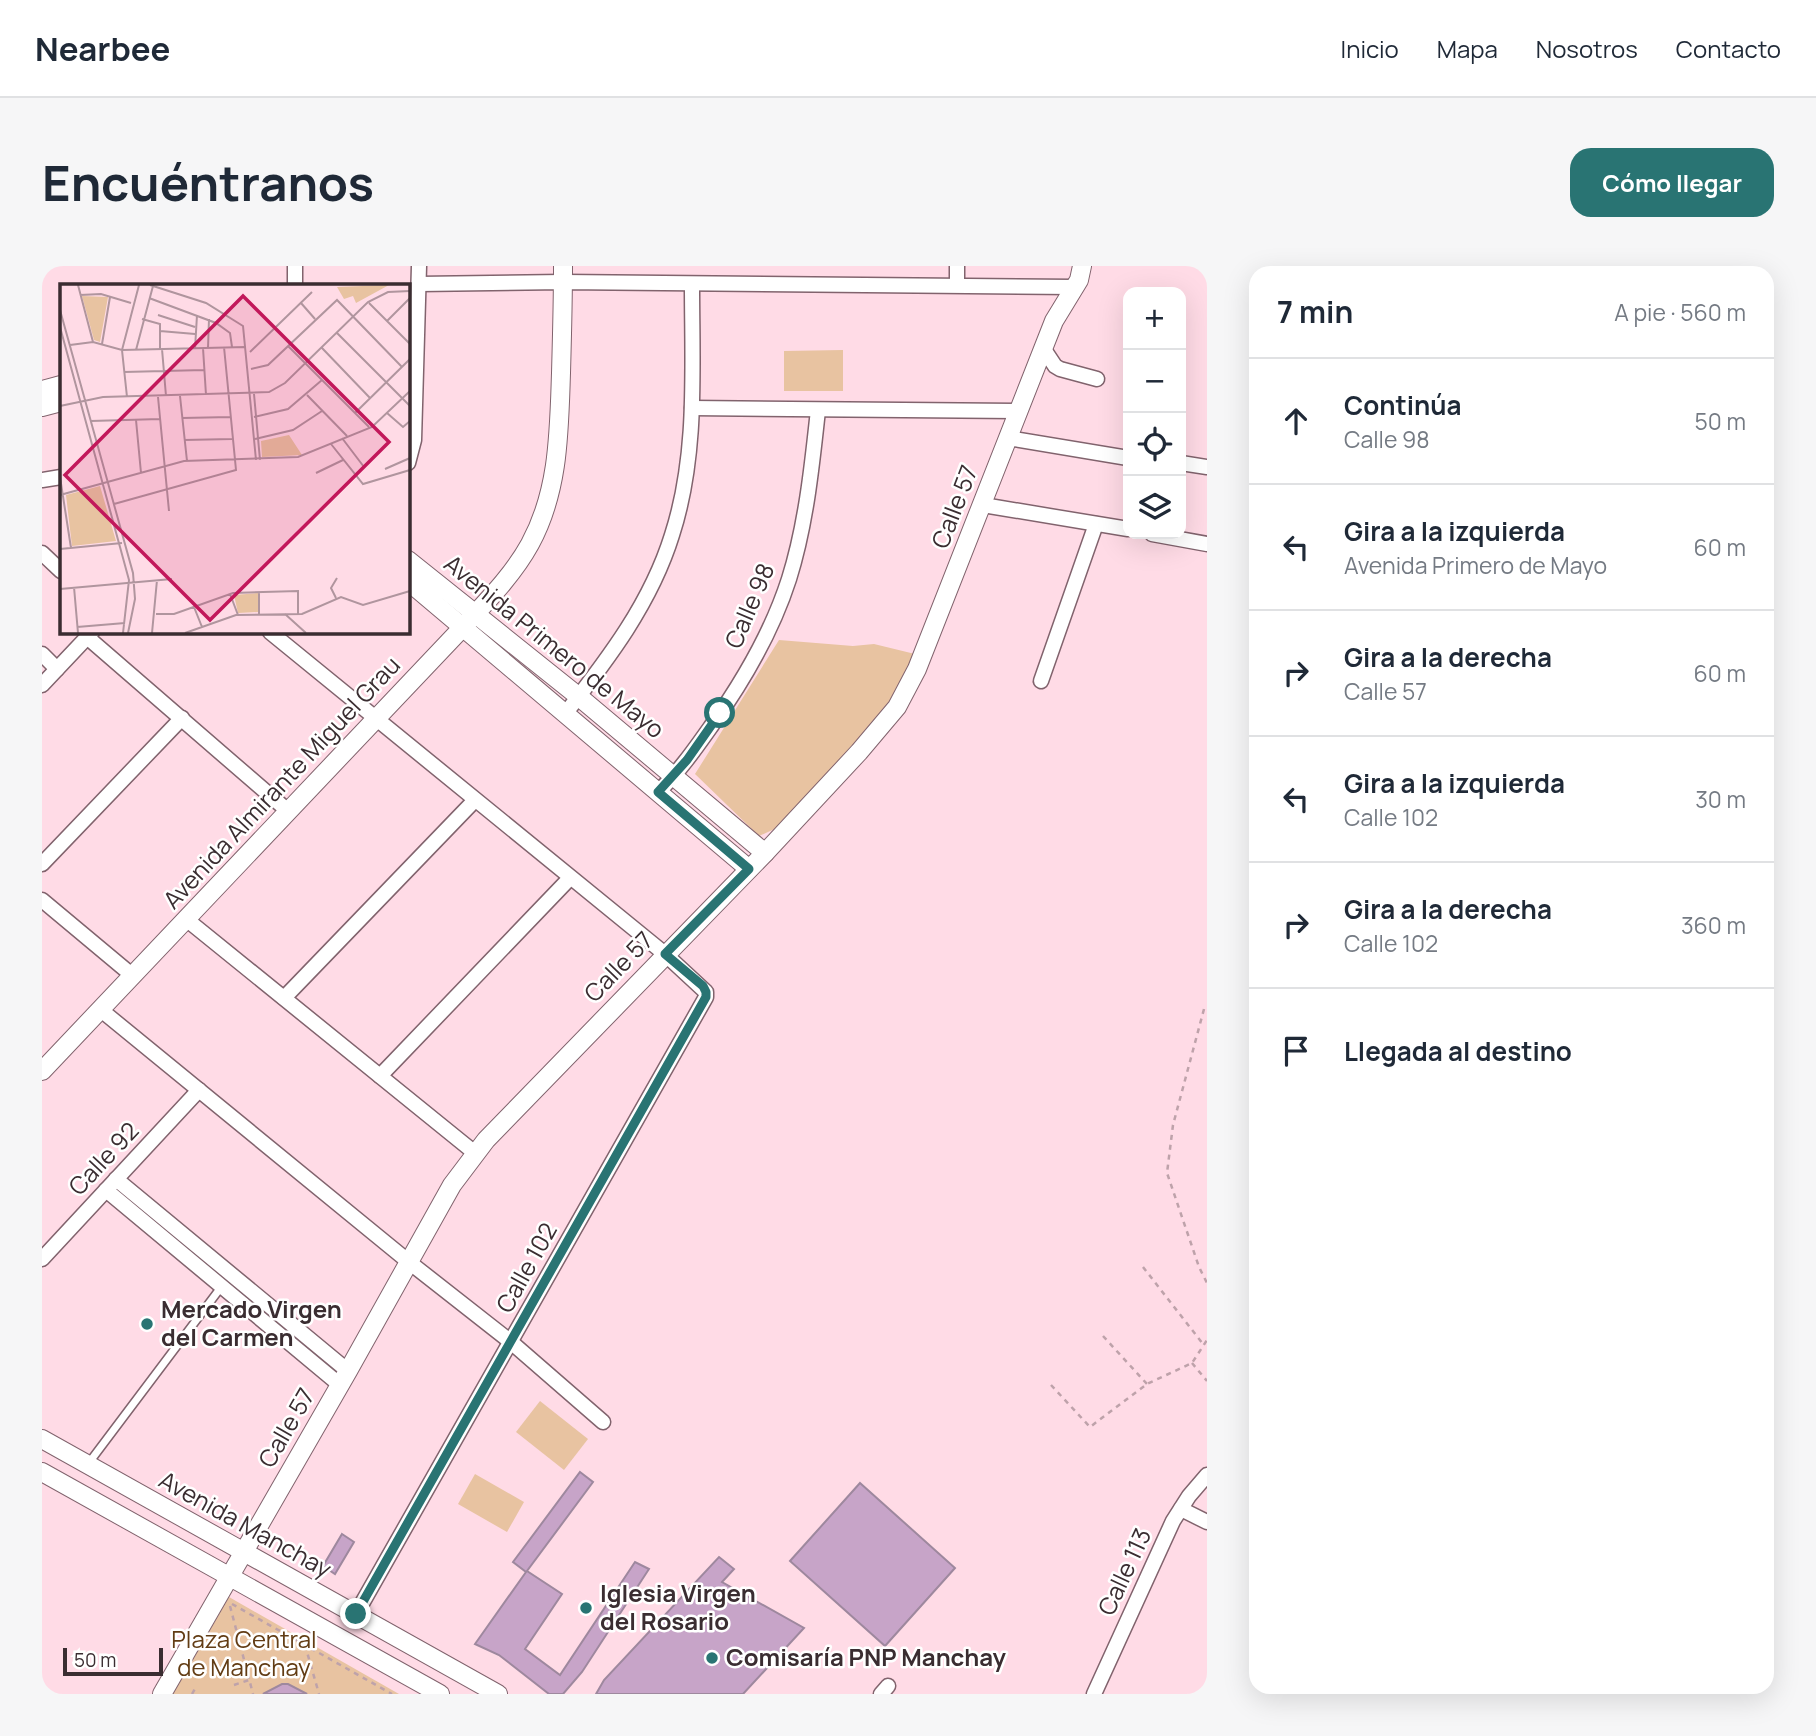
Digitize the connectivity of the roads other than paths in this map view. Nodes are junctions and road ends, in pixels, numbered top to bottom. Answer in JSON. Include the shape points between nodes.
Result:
{"nodes":[{"id":1,"x":295,"y":266,"type":"edge"},
{"id":2,"x":419,"y":266,"type":"edge"},
{"id":3,"x":957,"y":266,"type":"edge"},
{"id":4,"x":1083,"y":266,"type":"edge"},
{"id":5,"x":563,"y":274,"type":"edge"},
{"id":6,"x":295,"y":284,"type":"edge"},
{"id":7,"x":419,"y":284,"type":"junction"},
{"id":8,"x":692,"y":285,"type":"junction"},
{"id":9,"x":957,"y":285,"type":"junction"},
{"id":10,"x":1074,"y":287,"type":"junction"},
{"id":11,"x":1044,"y":348,"type":"junction"},
{"id":12,"x":1097,"y":379,"type":"dead end"},
{"id":13,"x":60,"y":385,"type":"edge"},
{"id":14,"x":42,"y":390,"type":"edge"},
{"id":15,"x":60,"y":402,"type":"edge"},
{"id":16,"x":42,"y":407,"type":"edge"},
{"id":17,"x":692,"y":408,"type":"junction"},
{"id":18,"x":818,"y":410,"type":"junction"},
{"id":19,"x":1017,"y":411,"type":"junction"},
{"id":20,"x":1008,"y":438,"type":"junction"},
{"id":21,"x":410,"y":455,"type":"edge"},
{"id":22,"x":1123,"y":457,"type":"edge"},
{"id":23,"x":1186,"y":464,"type":"edge"},
{"id":24,"x":1207,"y":467,"type":"edge"},
{"id":25,"x":60,"y":477,"type":"edge"},
{"id":26,"x":42,"y":480,"type":"edge"},
{"id":27,"x":983,"y":505,"type":"junction"},
{"id":28,"x":1096,"y":524,"type":"junction"},
{"id":29,"x":1123,"y":528,"type":"edge"},
{"id":30,"x":1180,"y":539,"type":"edge"},
{"id":31,"x":1207,"y":544,"type":"edge"},
{"id":32,"x":42,"y":553,"type":"edge"},
{"id":33,"x":410,"y":562,"type":"edge"},
{"id":34,"x":60,"y":570,"type":"edge"},
{"id":35,"x":410,"y":582,"type":"edge"},
{"id":36,"x":469,"y":621,"type":"junction"},
{"id":37,"x":90,"y":634,"type":"edge"},
{"id":38,"x":272,"y":634,"type":"edge"},
{"id":39,"x":42,"y":654,"type":"edge"},
{"id":40,"x":57,"y":669,"type":"junction"},
{"id":41,"x":1041,"y":681,"type":"dead end"},
{"id":42,"x":42,"y":685,"type":"edge"},
{"id":43,"x":578,"y":696,"type":"junction"},
{"id":44,"x":565,"y":713,"type":"junction"},
{"id":45,"x":182,"y":718,"type":"junction"},
{"id":46,"x":376,"y":719,"type":"junction"},
{"id":47,"x":674,"y":777,"type":"junction"},
{"id":48,"x":658,"y":792,"type":"junction"},
{"id":49,"x":475,"y":800,"type":"junction"},
{"id":50,"x":288,"y":811,"type":"junction"},
{"id":51,"x":765,"y":852,"type":"junction"},
{"id":52,"x":42,"y":864,"type":"edge"},
{"id":53,"x":749,"y":869,"type":"junction"},
{"id":54,"x":570,"y":878,"type":"junction"},
{"id":55,"x":42,"y":900,"type":"edge"},
{"id":56,"x":186,"y":919,"type":"junction"},
{"id":57,"x":665,"y":954,"type":"junction"},
{"id":58,"x":133,"y":976,"type":"junction"},
{"id":59,"x":284,"y":998,"type":"junction"},
{"id":60,"x":101,"y":1010,"type":"junction"},
{"id":61,"x":42,"y":1072,"type":"edge"},
{"id":62,"x":380,"y":1076,"type":"junction"},
{"id":63,"x":199,"y":1090,"type":"junction"},
{"id":64,"x":475,"y":1153,"type":"junction"},
{"id":65,"x":111,"y":1185,"type":"junction"},
{"id":66,"x":42,"y":1259,"type":"edge"},
{"id":67,"x":409,"y":1262,"type":"junction"},
{"id":68,"x":222,"y":1286,"type":"junction"},
{"id":69,"x":511,"y":1342,"type":"junction"},
{"id":70,"x":344,"y":1378,"type":"junction"},
{"id":71,"x":603,"y":1422,"type":"dead end"},
{"id":72,"x":42,"y":1439,"type":"edge"},
{"id":73,"x":88,"y":1464,"type":"junction"},
{"id":74,"x":42,"y":1472,"type":"edge"},
{"id":75,"x":1207,"y":1475,"type":"edge"},
{"id":76,"x":1181,"y":1509,"type":"junction"},
{"id":77,"x":1207,"y":1522,"type":"edge"},
{"id":78,"x":243,"y":1552,"type":"junction"},
{"id":79,"x":229,"y":1576,"type":"junction"},
{"id":80,"x":356,"y":1614,"type":"junction"},
{"id":81,"x":162,"y":1694,"type":"edge"},
{"id":82,"x":440,"y":1694,"type":"edge"},
{"id":83,"x":498,"y":1694,"type":"edge"},
{"id":84,"x":1094,"y":1694,"type":"edge"}],
"edges":[{"from":1,"to":6,"type":"street"},
{"from":2,"to":7,"type":"street"},
{"from":3,"to":9,"type":"street"},
{"from":4,"to":10,"type":"street","name":"Calle 57"},
{"from":5,"to":7,"type":"street"},
{"from":5,"to":8,"type":"street"},
{"from":5,"to":36,"type":"street","name":"Avenida Almirante Miguel Grau","via":[[558,445],[550,492],[530,545]]},
{"from":7,"to":21,"type":"street"},
{"from":8,"to":9,"type":"street"},
{"from":8,"to":17,"type":"street"},
{"from":9,"to":10,"type":"street"},
{"from":10,"to":11,"type":"street","name":"Calle 57"},
{"from":11,"to":12,"type":"street","via":[[1060,369]]},
{"from":11,"to":19,"type":"street","name":"Calle 57"},
{"from":13,"to":14,"type":"street"},
{"from":15,"to":16,"type":"street"},
{"from":17,"to":18,"type":"street"},
{"from":17,"to":43,"type":"street","via":[[687,472],[673,535],[617,645]]},
{"from":18,"to":19,"type":"street"},
{"from":18,"to":47,"type":"street","name":"Calle 98","via":[[799,539],[780,602],[742,679]]},
{"from":19,"to":20,"type":"street","name":"Calle 57"},
{"from":20,"to":22,"type":"street"},
{"from":20,"to":27,"type":"street","name":"Calle 57"},
{"from":23,"to":24,"type":"street"},
{"from":25,"to":26,"type":"street"},
{"from":27,"to":28,"type":"street"},
{"from":27,"to":51,"type":"street","name":"Calle 57","via":[[902,699]]},
{"from":28,"to":29,"type":"street"},
{"from":28,"to":41,"type":"street"},
{"from":30,"to":31,"type":"street"},
{"from":32,"to":34,"type":"street"},
{"from":33,"to":36,"type":"street","name":"Avenida Primero de Mayo"},
{"from":35,"to":36,"type":"street","name":"Avenida Primero de Mayo"},
{"from":36,"to":43,"type":"street","name":"Avenida Primero de Mayo"},
{"from":36,"to":44,"type":"street","name":"Avenida Primero de Mayo"},
{"from":36,"to":46,"type":"street","name":"Avenida Almirante Miguel Grau"},
{"from":37,"to":40,"type":"street"},
{"from":37,"to":45,"type":"street"},
{"from":38,"to":46,"type":"street","name":"Calle 102"},
{"from":39,"to":40,"type":"street"},
{"from":40,"to":42,"type":"street"},
{"from":43,"to":44,"type":"street"},
{"from":43,"to":47,"type":"street","name":"Avenida Primero de Mayo"},
{"from":44,"to":48,"type":"street","name":"Avenida Primero de Mayo"},
{"from":45,"to":50,"type":"street"},
{"from":45,"to":52,"type":"street"},
{"from":46,"to":49,"type":"street","name":"Calle 102"},
{"from":46,"to":50,"type":"street","name":"Avenida Almirante Miguel Grau"},
{"from":47,"to":48,"type":"street","name":"Calle 98"},
{"from":47,"to":51,"type":"street","name":"Avenida Primero de Mayo"},
{"from":48,"to":53,"type":"street","name":"Avenida Primero de Mayo"},
{"from":49,"to":54,"type":"street","name":"Calle 102"},
{"from":49,"to":59,"type":"street"},
{"from":50,"to":56,"type":"street","name":"Avenida Almirante Miguel Grau"},
{"from":51,"to":53,"type":"street","name":"Calle 57"},
{"from":53,"to":57,"type":"street","name":"Calle 57"},
{"from":54,"to":57,"type":"street","name":"Calle 102"},
{"from":54,"to":62,"type":"street"},
{"from":55,"to":58,"type":"street"},
{"from":56,"to":58,"type":"street","name":"Avenida Almirante Miguel Grau"},
{"from":56,"to":59,"type":"street"},
{"from":57,"to":64,"type":"street","name":"Calle 57"},
{"from":57,"to":69,"type":"street","name":"Calle 102","via":[[703,986],[706,997]]},
{"from":58,"to":60,"type":"street","name":"Avenida Almirante Miguel Grau"},
{"from":59,"to":62,"type":"street"},
{"from":60,"to":61,"type":"street","name":"Avenida Almirante Miguel Grau"},
{"from":60,"to":63,"type":"street"},
{"from":62,"to":64,"type":"street"},
{"from":63,"to":65,"type":"street","name":"Calle 92"},
{"from":63,"to":67,"type":"street"},
{"from":64,"to":67,"type":"street","name":"Calle 57"},
{"from":65,"to":66,"type":"street","name":"Calle 92"},
{"from":65,"to":68,"type":"street"},
{"from":65,"to":70,"type":"street"},
{"from":67,"to":69,"type":"street"},
{"from":67,"to":70,"type":"street","name":"Calle 57"},
{"from":68,"to":70,"type":"street"},
{"from":68,"to":73,"type":"lane"},
{"from":69,"to":71,"type":"street"},
{"from":69,"to":80,"type":"street","name":"Calle 102"},
{"from":70,"to":78,"type":"street","name":"Calle 57"},
{"from":72,"to":73,"type":"street","name":"Avenida Manchay"},
{"from":73,"to":78,"type":"street","name":"Avenida Manchay"},
{"from":74,"to":79,"type":"street"},
{"from":75,"to":76,"type":"street","name":"Calle 113"},
{"from":76,"to":77,"type":"street"},
{"from":76,"to":84,"type":"street","name":"Calle 113"},
{"from":78,"to":79,"type":"street","name":"Calle 57"},
{"from":78,"to":80,"type":"street","name":"Avenida Manchay"},
{"from":79,"to":81,"type":"street","name":"Calle 57"},
{"from":79,"to":82,"type":"street"},
{"from":80,"to":83,"type":"street","name":"Avenida Manchay"}]}
